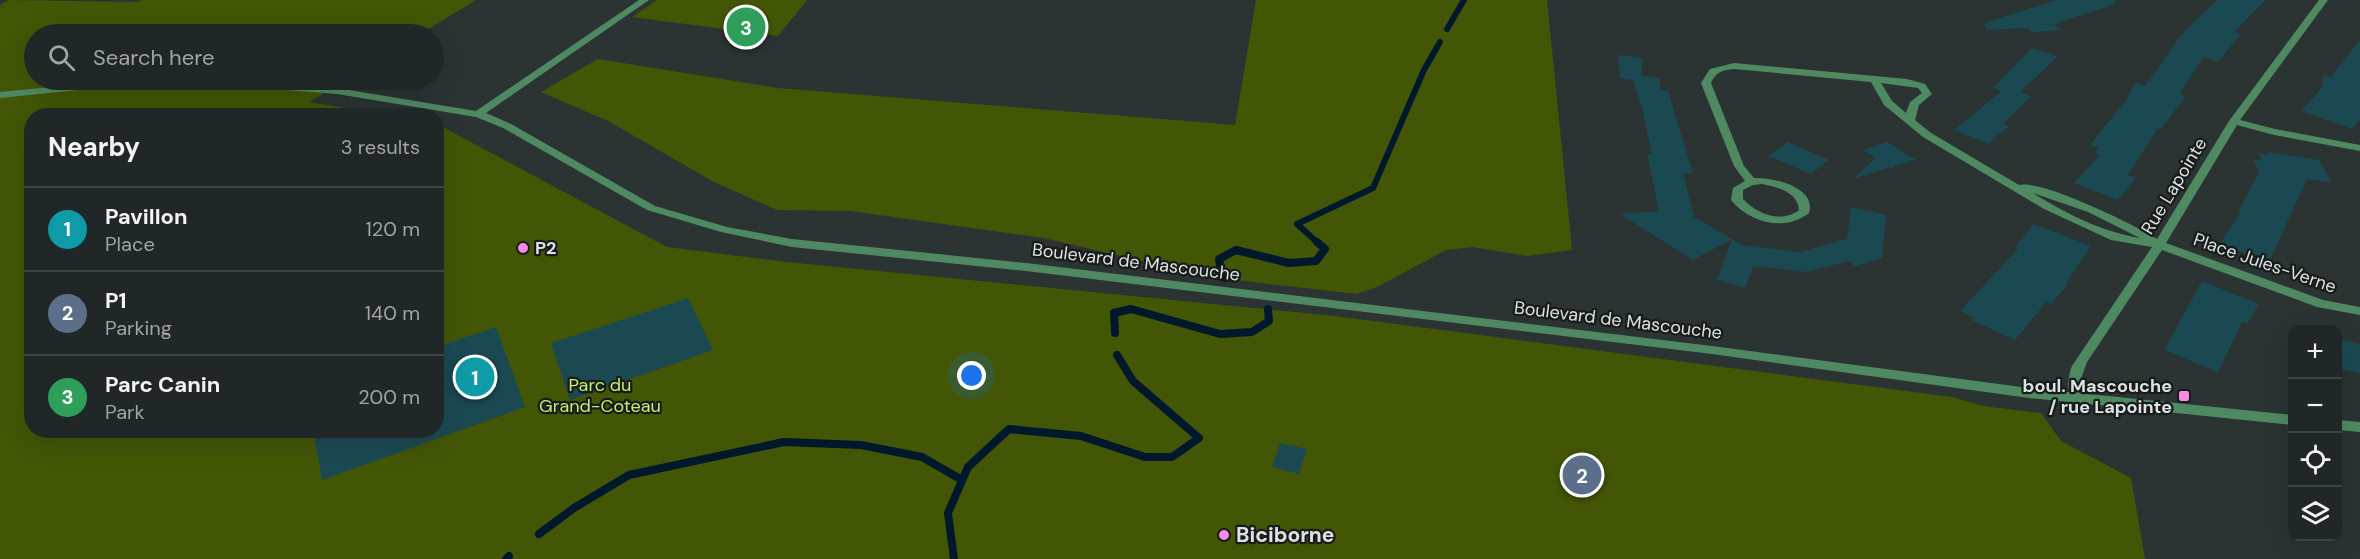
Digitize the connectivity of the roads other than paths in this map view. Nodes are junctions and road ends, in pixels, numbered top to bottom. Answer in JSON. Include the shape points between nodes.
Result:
{"nodes":[{"id":1,"x":645,"y":0,"type":"edge"},
{"id":2,"x":2324,"y":0,"type":"edge"},
{"id":3,"x":1875,"y":80,"type":"junction"},
{"id":4,"x":48,"y":90,"type":"edge"},
{"id":5,"x":325,"y":90,"type":"edge"},
{"id":6,"x":0,"y":95,"type":"edge"},
{"id":7,"x":441,"y":108,"type":"edge"},
{"id":8,"x":444,"y":108,"type":"edge"},
{"id":9,"x":478,"y":114,"type":"junction"},
{"id":10,"x":2234,"y":121,"type":"junction"},
{"id":11,"x":1909,"y":122,"type":"junction"},
{"id":12,"x":2360,"y":148,"type":"edge"},
{"id":13,"x":1751,"y":182,"type":"junction"},
{"id":14,"x":2010,"y":184,"type":"junction"},
{"id":15,"x":2159,"y":245,"type":"junction"},
{"id":16,"x":2360,"y":311,"type":"edge"},
{"id":17,"x":2077,"y":398,"type":"junction"},
{"id":18,"x":2288,"y":420,"type":"edge"},
{"id":19,"x":2342,"y":425,"type":"edge"},
{"id":20,"x":2360,"y":427,"type":"edge"}],
"edges":[{"from":1,"to":9,"type":"street"},
{"from":2,"to":10,"type":"street","name":"Rue Lapointe"},
{"from":3,"to":11,"type":"street","via":[[1888,103]]},
{"from":3,"to":11,"type":"street","via":[[1922,86],[1927,94],[1914,104]]},
{"from":3,"to":13,"type":"street","via":[[1734,66],[1714,68],[1706,83],[1739,166]]},
{"from":4,"to":6,"type":"street","name":"Boulevard de Mascouche"},
{"from":5,"to":7,"type":"street","name":"Boulevard de Mascouche"},
{"from":8,"to":9,"type":"street","name":"Boulevard de Mascouche"},
{"from":9,"to":17,"type":"street","name":"Boulevard de Mascouche","via":[[507,126],[651,208],[725,230],[792,243],[1446,317]]},
{"from":10,"to":12,"type":"street"},
{"from":10,"to":15,"type":"street","name":"Rue Lapointe"},
{"from":11,"to":14,"type":"street"},
{"from":13,"to":13,"type":"street","via":[[1738,188],[1736,194],[1737,200],[1750,211],[1782,220],[1793,219],[1805,211],[1802,198],[1785,187]]},
{"from":14,"to":15,"type":"street","via":[[2057,196],[2126,223]]},
{"from":14,"to":15,"type":"street","via":[[2107,235]]},
{"from":15,"to":16,"type":"street","name":"Place Jules-Verne","via":[[2321,304]]},
{"from":15,"to":17,"type":"street","name":"Rue Lapointe","via":[[2081,361],[2074,382]]},
{"from":17,"to":18,"type":"street","name":"Boulevard de Mascouche"},
{"from":19,"to":20,"type":"street"}]}
